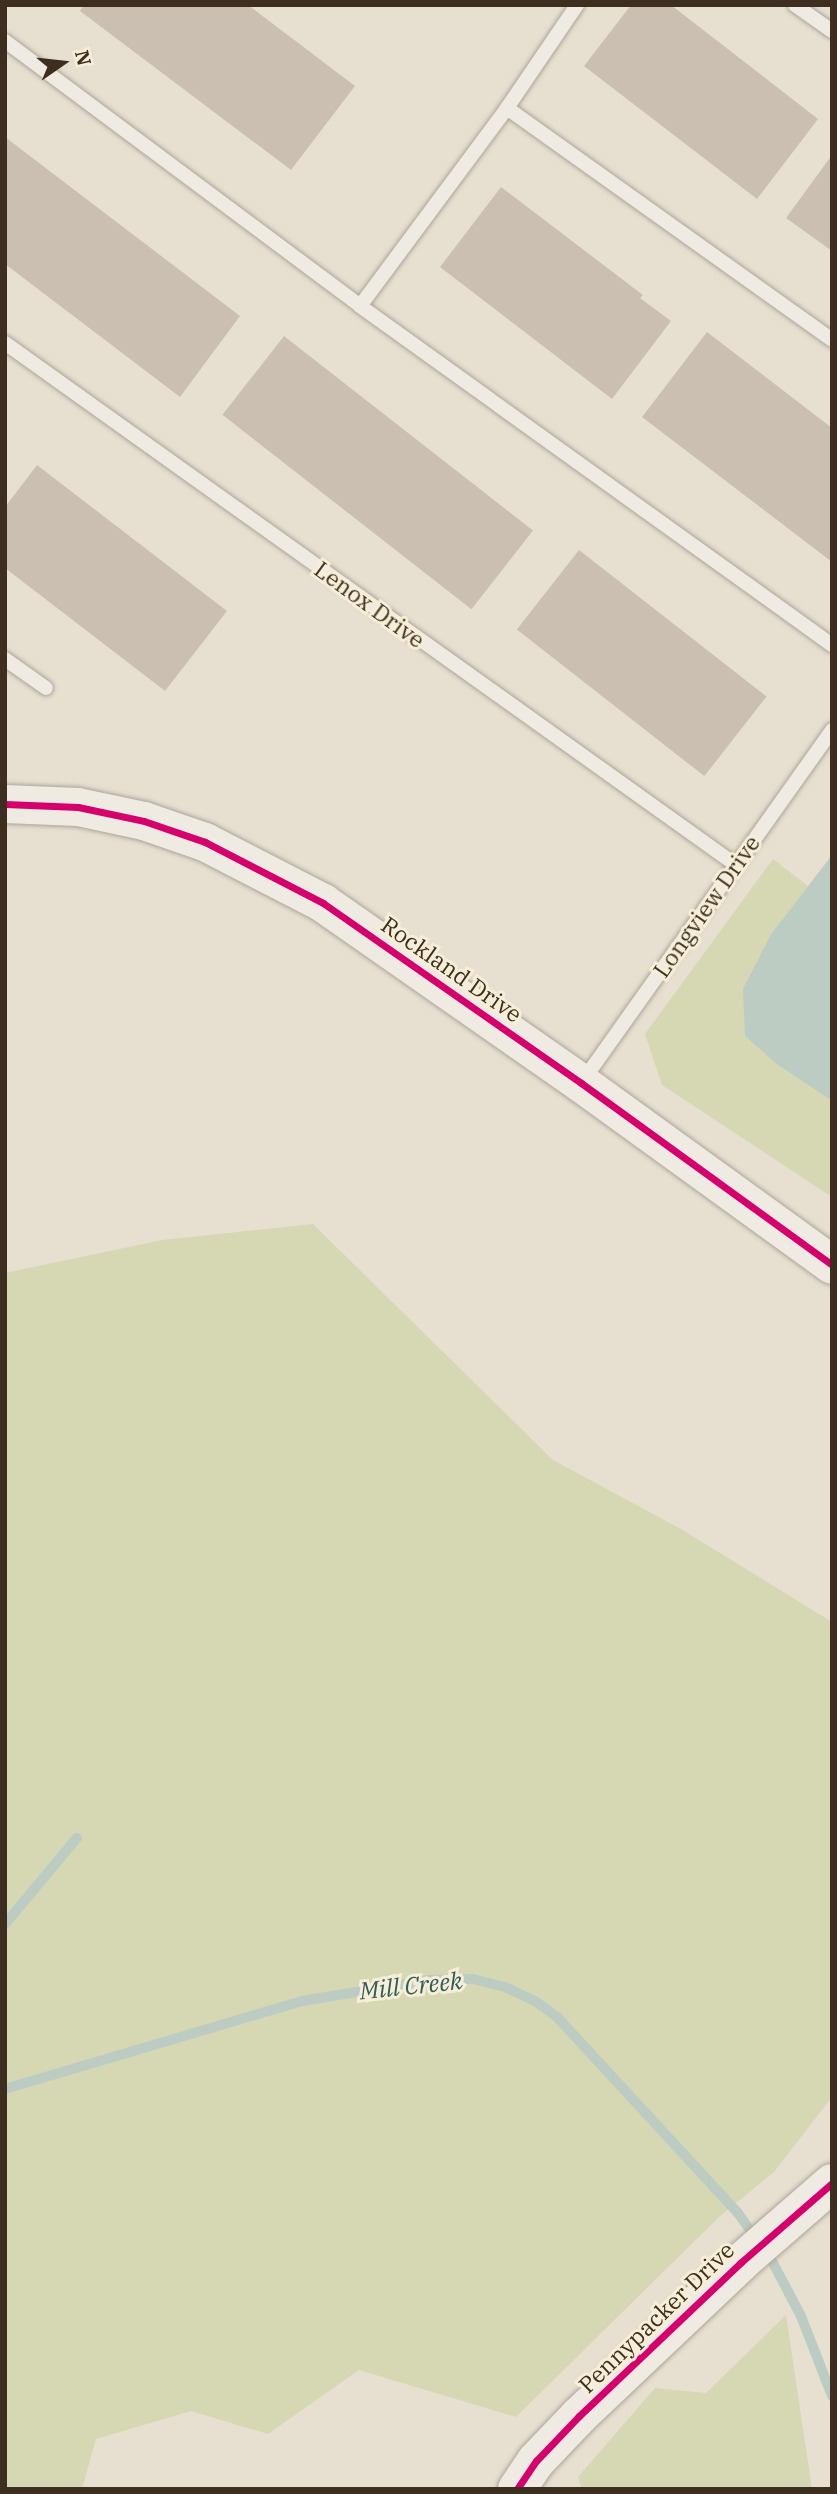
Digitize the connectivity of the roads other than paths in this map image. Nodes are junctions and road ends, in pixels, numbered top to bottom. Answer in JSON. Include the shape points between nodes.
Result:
{"nodes":[{"id":1,"x":577,"y":5,"type":"edge"},
{"id":2,"x":795,"y":5,"type":"edge"},
{"id":3,"x":832,"y":31,"type":"edge"},
{"id":4,"x":5,"y":41,"type":"edge"},
{"id":5,"x":507,"y":108,"type":"junction"},
{"id":6,"x":360,"y":306,"type":"junction"},
{"id":7,"x":832,"y":340,"type":"edge"},
{"id":8,"x":5,"y":343,"type":"edge"},
{"id":9,"x":832,"y":645,"type":"edge"},
{"id":10,"x":5,"y":659,"type":"edge"},
{"id":11,"x":46,"y":688,"type":"dead end"},
{"id":12,"x":832,"y":730,"type":"edge"},
{"id":13,"x":5,"y":804,"type":"edge"},
{"id":14,"x":736,"y":865,"type":"junction"},
{"id":15,"x":581,"y":1083,"type":"junction"},
{"id":16,"x":832,"y":1265,"type":"edge"},
{"id":17,"x":832,"y":2183,"type":"edge"},
{"id":18,"x":517,"y":2489,"type":"edge"}],
"edges":[{"from":1,"to":5,"type":"lane"},
{"from":2,"to":3,"type":"lane"},
{"from":4,"to":6,"type":"lane"},
{"from":5,"to":6,"type":"lane"},
{"from":5,"to":7,"type":"lane"},
{"from":6,"to":9,"type":"lane"},
{"from":8,"to":14,"type":"lane","name":"Lenox Drive"},
{"from":10,"to":11,"type":"lane"},
{"from":12,"to":14,"type":"lane","name":"Longview Drive"},
{"from":13,"to":15,"type":"street","name":"Rockland Drive","via":[[78,807],[144,821],[217,848],[323,903]]},
{"from":14,"to":15,"type":"lane","name":"Longview Drive"},
{"from":15,"to":16,"type":"street","name":"Rockland Drive"},
{"from":17,"to":18,"type":"street","name":"Pennypacker Drive","via":[[579,2416],[536,2461]]}]}
